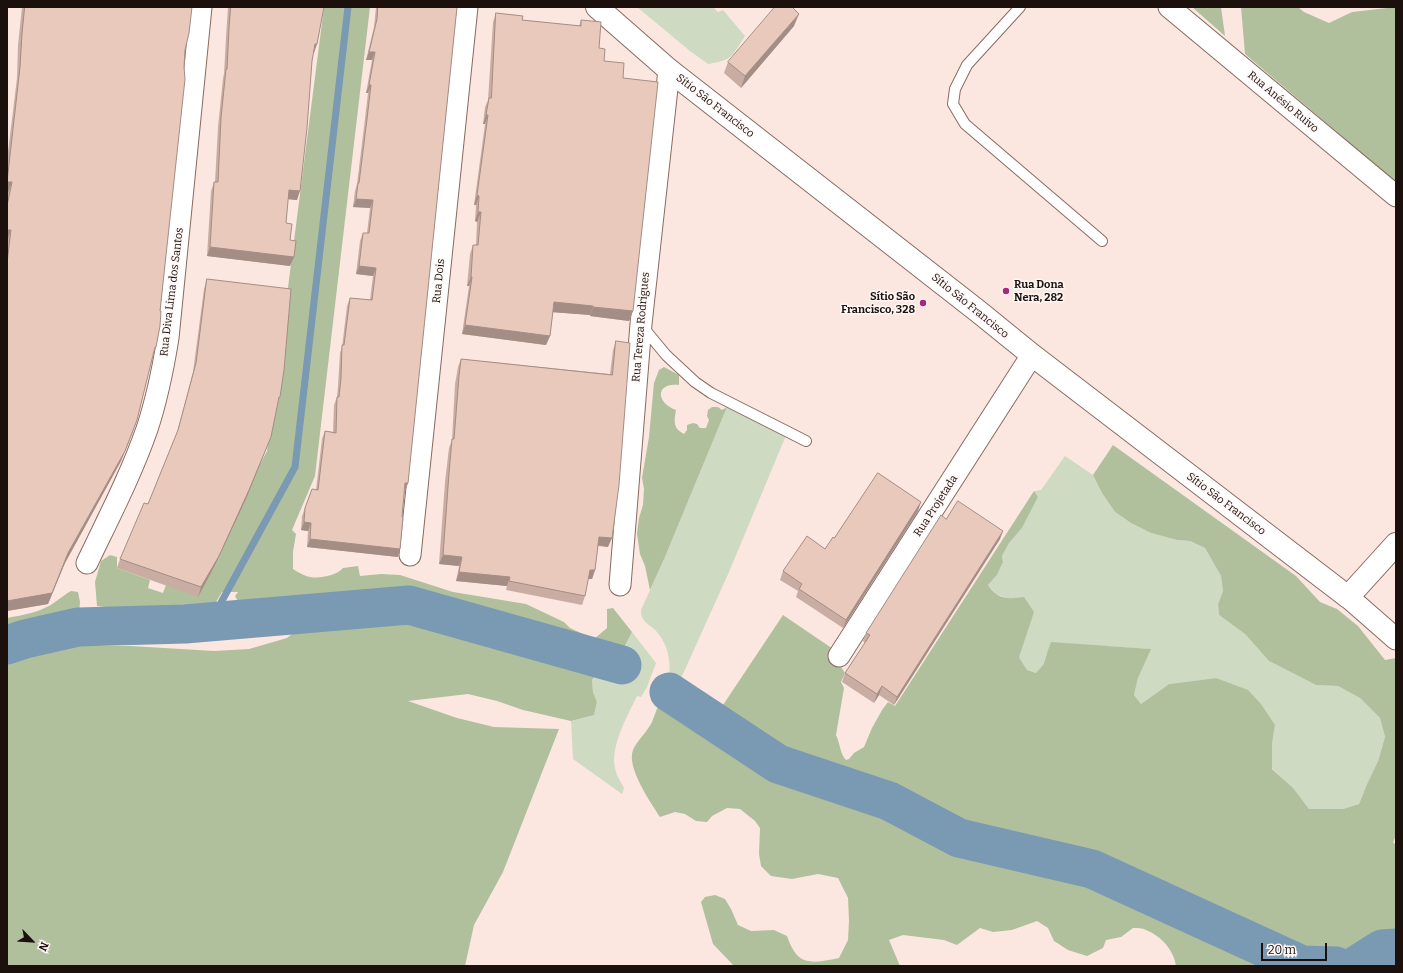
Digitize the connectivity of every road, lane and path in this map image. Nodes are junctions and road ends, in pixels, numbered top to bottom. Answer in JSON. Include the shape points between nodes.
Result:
{"nodes":[{"id":1,"x":201,"y":7,"type":"edge"},
{"id":2,"x":467,"y":7,"type":"edge"},
{"id":3,"x":597,"y":7,"type":"edge"},
{"id":4,"x":1020,"y":7,"type":"edge"},
{"id":5,"x":1169,"y":7,"type":"edge"},
{"id":6,"x":669,"y":70,"type":"junction"},
{"id":7,"x":1396,"y":196,"type":"edge"},
{"id":8,"x":1102,"y":241,"type":"dead end"},
{"id":9,"x":641,"y":324,"type":"junction"},
{"id":10,"x":1032,"y":356,"type":"junction"},
{"id":11,"x":806,"y":441,"type":"dead end"},
{"id":12,"x":1396,"y":544,"type":"edge"},
{"id":13,"x":410,"y":555,"type":"dead end"},
{"id":14,"x":87,"y":562,"type":"dead end"},
{"id":15,"x":620,"y":585,"type":"dead end"},
{"id":16,"x":1348,"y":597,"type":"junction"},
{"id":17,"x":1396,"y":639,"type":"edge"},
{"id":18,"x":839,"y":656,"type":"dead end"}],
"edges":[{"from":1,"to":14,"type":"street","name":"Rua Diva Lima dos Santos","via":[[168,338],[159,390],[132,467]]},
{"from":2,"to":13,"type":"street","name":"Rua Dois"},
{"from":3,"to":6,"type":"street","name":"Sítio São Francisco"},
{"from":4,"to":8,"type":"lane","via":[[967,65],[955,89],[953,104],[965,124]]},
{"from":5,"to":7,"type":"street","name":"Rua Anésio Ruivo"},
{"from":6,"to":9,"type":"street","name":"Rua Tereza Rodrigues"},
{"from":6,"to":10,"type":"street","name":"Sítio São Francisco"},
{"from":9,"to":11,"type":"lane","via":[[666,355],[695,382],[711,393]]},
{"from":9,"to":15,"type":"street","name":"Rua Tereza Rodrigues"},
{"from":10,"to":16,"type":"street","name":"Sítio São Francisco"},
{"from":10,"to":18,"type":"street","name":"Rua Projetada"},
{"from":12,"to":16,"type":"street"},
{"from":16,"to":17,"type":"street"}]}
